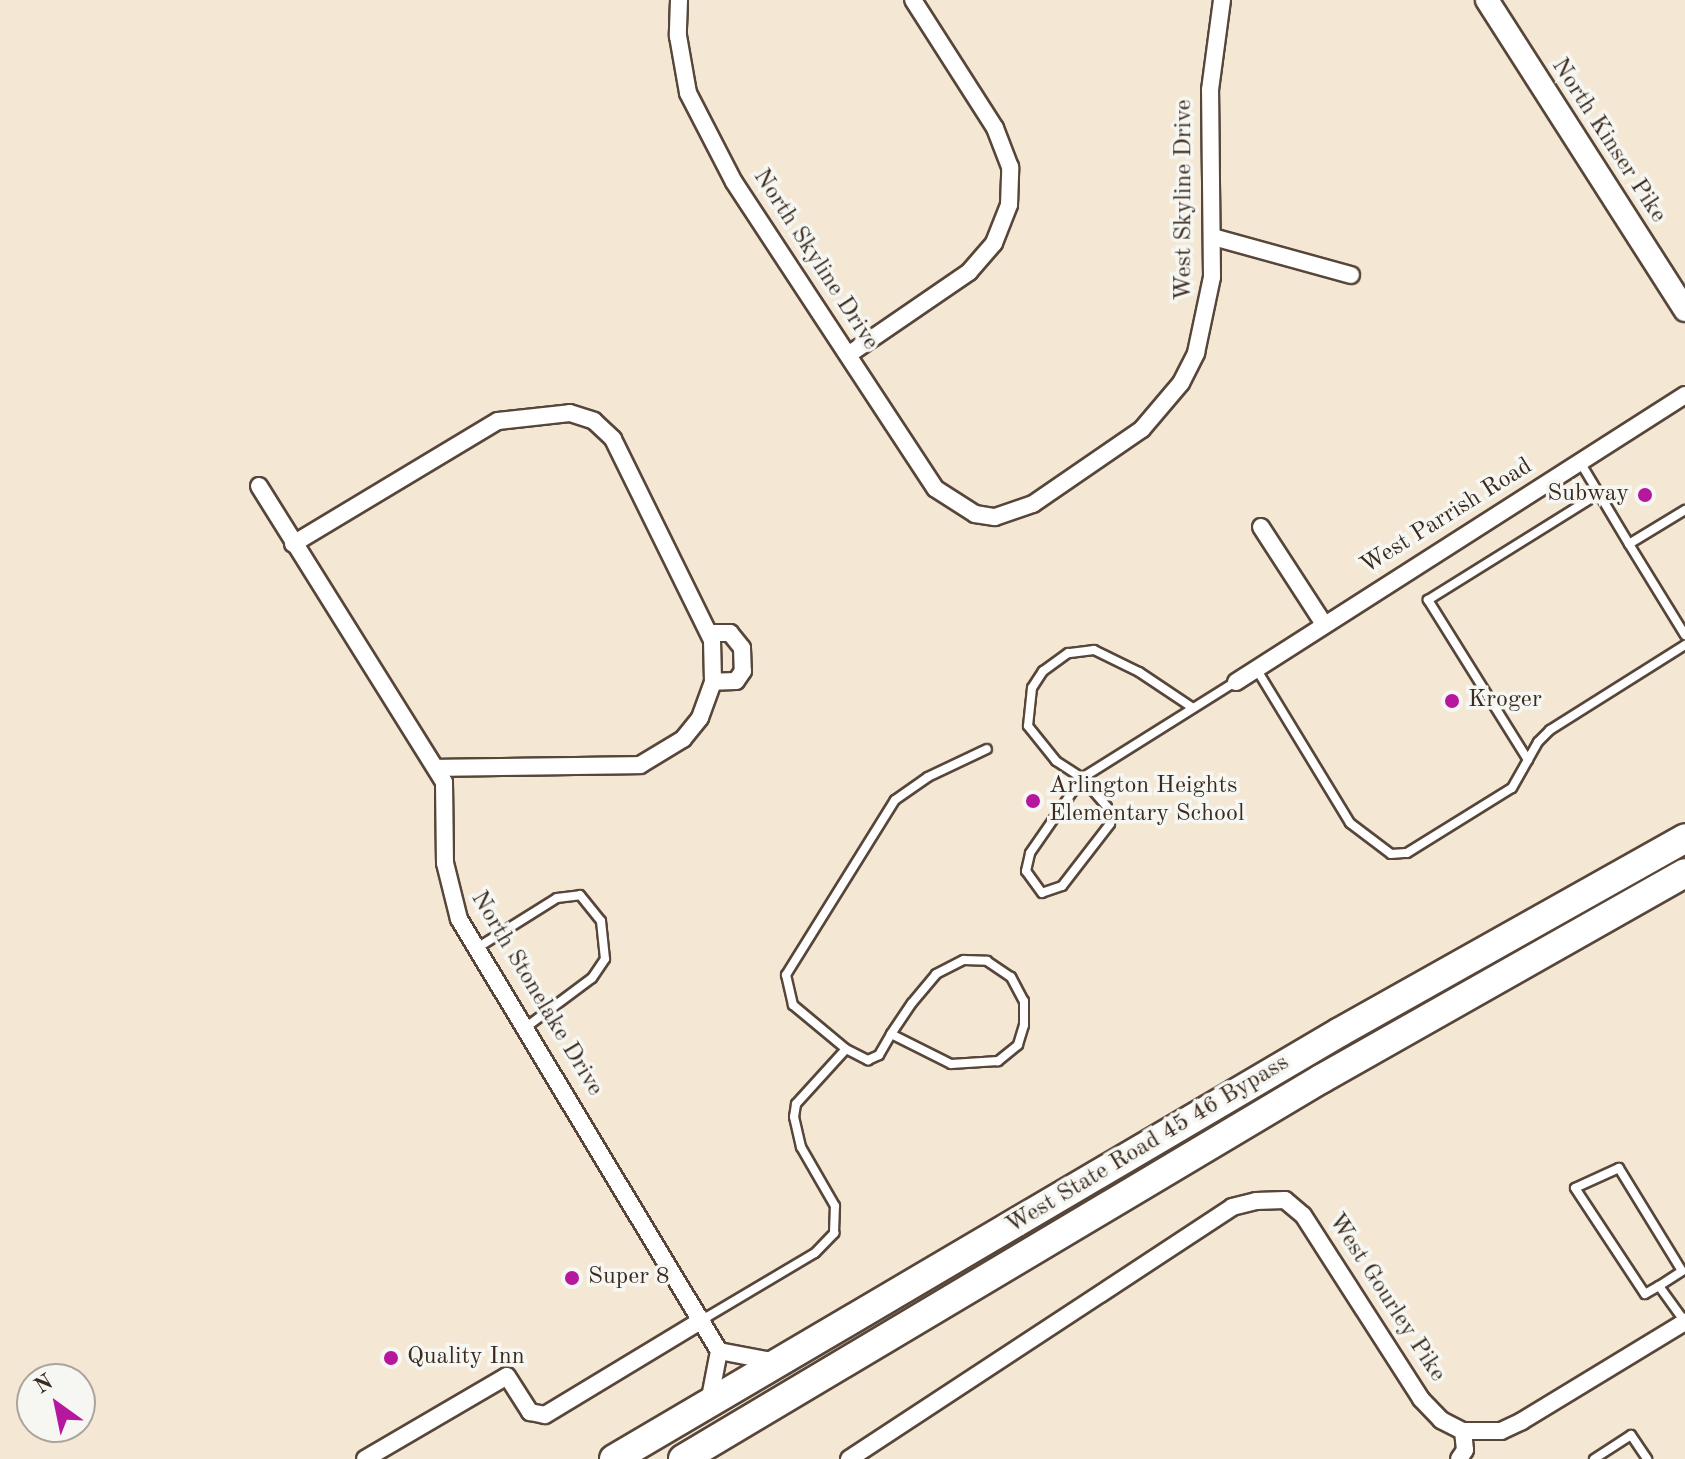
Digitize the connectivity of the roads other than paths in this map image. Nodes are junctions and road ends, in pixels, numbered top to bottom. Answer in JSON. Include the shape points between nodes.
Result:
{"nodes":[{"id":1,"x":679,"y":0,"type":"edge"},
{"id":2,"x":913,"y":0,"type":"edge"},
{"id":3,"x":1222,"y":0,"type":"edge"},
{"id":4,"x":1487,"y":0,"type":"edge"},
{"id":5,"x":1213,"y":237,"type":"junction"},
{"id":6,"x":1351,"y":275,"type":"dead end"},
{"id":7,"x":1685,"y":310,"type":"edge"},
{"id":8,"x":848,"y":355,"type":"junction"},
{"id":9,"x":1685,"y":395,"type":"edge"},
{"id":10,"x":1580,"y":462,"type":"junction"},
{"id":11,"x":259,"y":486,"type":"dead end"},
{"id":12,"x":1598,"y":494,"type":"junction"},
{"id":13,"x":1685,"y":510,"type":"edge"},
{"id":14,"x":975,"y":514,"type":"joint"},
{"id":15,"x":1261,"y":527,"type":"dead end"},
{"id":16,"x":293,"y":544,"type":"junction"},
{"id":17,"x":1629,"y":544,"type":"junction"},
{"id":18,"x":1324,"y":624,"type":"junction"},
{"id":19,"x":710,"y":633,"type":"junction"},
{"id":20,"x":1685,"y":635,"type":"edge"},
{"id":21,"x":1685,"y":645,"type":"edge"},
{"id":22,"x":1257,"y":670,"type":"junction"},
{"id":23,"x":713,"y":682,"type":"junction"},
{"id":24,"x":1236,"y":682,"type":"joint"},
{"id":25,"x":1193,"y":708,"type":"junction"},
{"id":26,"x":987,"y":749,"type":"dead end"},
{"id":27,"x":1528,"y":760,"type":"junction"},
{"id":28,"x":437,"y":768,"type":"junction"},
{"id":29,"x":1082,"y":778,"type":"junction"},
{"id":30,"x":1685,"y":838,"type":"edge"},
{"id":31,"x":1685,"y":873,"type":"edge"},
{"id":32,"x":476,"y":949,"type":"junction"},
{"id":33,"x":525,"y":1028,"type":"junction"},
{"id":34,"x":891,"y":1034,"type":"junction"},
{"id":35,"x":846,"y":1049,"type":"junction"},
{"id":36,"x":1174,"y":1129,"type":"junction"},
{"id":37,"x":1148,"y":1181,"type":"junction"},
{"id":38,"x":1659,"y":1286,"type":"junction"},
{"id":39,"x":702,"y":1320,"type":"junction"},
{"id":40,"x":1685,"y":1322,"type":"edge"},
{"id":41,"x":719,"y":1351,"type":"junction"},
{"id":42,"x":777,"y":1362,"type":"junction"},
{"id":43,"x":709,"y":1403,"type":"junction"},
{"id":44,"x":1463,"y":1431,"type":"junction"},
{"id":45,"x":365,"y":1459,"type":"edge"},
{"id":46,"x":614,"y":1459,"type":"edge"},
{"id":47,"x":683,"y":1459,"type":"edge"},
{"id":48,"x":849,"y":1459,"type":"edge"},
{"id":49,"x":1459,"y":1459,"type":"edge"},
{"id":50,"x":1594,"y":1459,"type":"edge"},
{"id":51,"x":1647,"y":1459,"type":"edge"}],
"edges":[{"from":1,"to":8,"type":"street","name":"North Skyline Drive","via":[[682,69],[700,123]]},
{"from":2,"to":8,"type":"street","via":[[995,128],[1010,167],[1009,205],[994,243],[969,272]]},
{"from":3,"to":5,"type":"street","name":"West Skyline Drive","via":[[1210,90]]},
{"from":4,"to":7,"type":"street","name":"North Kinser Pike"},
{"from":5,"to":6,"type":"street"},
{"from":5,"to":14,"type":"street","name":"West Skyline Drive","via":[[1202,336],[1181,383],[1163,407],[1114,451],[1033,504],[1006,515]]},
{"from":8,"to":14,"type":"street","name":"North Skyline Drive","via":[[936,489]]},
{"from":9,"to":10,"type":"street","name":"West Parrish Road"},
{"from":10,"to":12,"type":"lane"},
{"from":10,"to":18,"type":"street","name":"West Parrish Road"},
{"from":11,"to":16,"type":"street","name":"North Stonelake Drive"},
{"from":12,"to":17,"type":"lane"},
{"from":12,"to":27,"type":"lane","via":[[1428,600]]},
{"from":13,"to":17,"type":"lane"},
{"from":15,"to":18,"type":"street"},
{"from":16,"to":19,"type":"street","via":[[498,421],[543,413],[581,415],[605,429],[620,449]]},
{"from":16,"to":28,"type":"street","name":"North Stonelake Drive"},
{"from":17,"to":20,"type":"lane"},
{"from":18,"to":22,"type":"street","name":"West Parrish Road"},
{"from":19,"to":23,"type":"street"},
{"from":19,"to":23,"type":"street","via":[[730,633],[742,648],[743,671],[736,681]]},
{"from":21,"to":27,"type":"lane","via":[[1550,730]]},
{"from":22,"to":24,"type":"street","name":"West Parrish Road"},
{"from":22,"to":27,"type":"lane","via":[[1350,823],[1391,854],[1407,853],[1512,788]]},
{"from":23,"to":28,"type":"street","via":[[700,718],[683,739],[640,765]]},
{"from":24,"to":25,"type":"lane"},
{"from":25,"to":29,"type":"lane"},
{"from":25,"to":29,"type":"lane","via":[[1094,650],[1068,653],[1043,671],[1032,688],[1028,726],[1056,761]]},
{"from":26,"to":35,"type":"lane","via":[[928,777],[895,800],[786,975],[793,1005]]},
{"from":28,"to":32,"type":"street","name":"North Stonelake Drive","via":[[446,798],[449,892]]},
{"from":29,"to":29,"type":"lane","via":[[1030,853],[1026,871],[1042,893],[1062,886],[1110,824],[1107,807]]},
{"from":30,"to":36,"type":"highway","name":"West State Road 45 46 Bypass"},
{"from":31,"to":37,"type":"highway","name":"West State Road 45 46 Bypass"},
{"from":32,"to":33,"type":"street","name":"North Stonelake Drive"},
{"from":32,"to":33,"type":"lane","via":[[557,898],[580,895],[601,921],[605,959],[592,978]]},
{"from":33,"to":39,"type":"street","name":"North Stonelake Drive"},
{"from":34,"to":34,"type":"lane","via":[[936,974],[964,960],[987,961],[1011,977],[1024,1001],[1018,1045],[998,1061],[951,1064]]},
{"from":34,"to":35,"type":"lane","via":[[879,1055],[868,1060]]},
{"from":35,"to":39,"type":"lane","via":[[796,1104],[794,1117],[801,1147],[835,1206],[834,1233],[815,1253]]},
{"from":36,"to":37,"type":"highway","via":[[1169,1149]]},
{"from":36,"to":42,"type":"highway","name":"West State Road 45 46 Bypass"},
{"from":37,"to":47,"type":"highway","name":"West State Road 45 46 Bypass"},
{"from":38,"to":38,"type":"lane","via":[[1645,1294],[1575,1188],[1619,1168],[1682,1271]]},
{"from":38,"to":40,"type":"lane"},
{"from":39,"to":41,"type":"street","name":"North Stonelake Drive"},
{"from":39,"to":45,"type":"street","via":[[554,1411],[536,1415],[507,1376]]},
{"from":40,"to":44,"type":"street","via":[[1522,1421],[1501,1431]]},
{"from":41,"to":42,"type":"street"},
{"from":41,"to":43,"type":"street"},
{"from":42,"to":43,"type":"highway","name":"West State Road 45 46 Bypass"},
{"from":43,"to":46,"type":"highway","name":"West State Road 45 46 Bypass"},
{"from":44,"to":48,"type":"street","name":"West Gourley Pike","via":[[1441,1420],[1421,1399],[1325,1244],[1285,1200],[1232,1207]]},
{"from":44,"to":49,"type":"street","via":[[1465,1450]]},
{"from":50,"to":51,"type":"lane","via":[[1631,1435]]}]}
